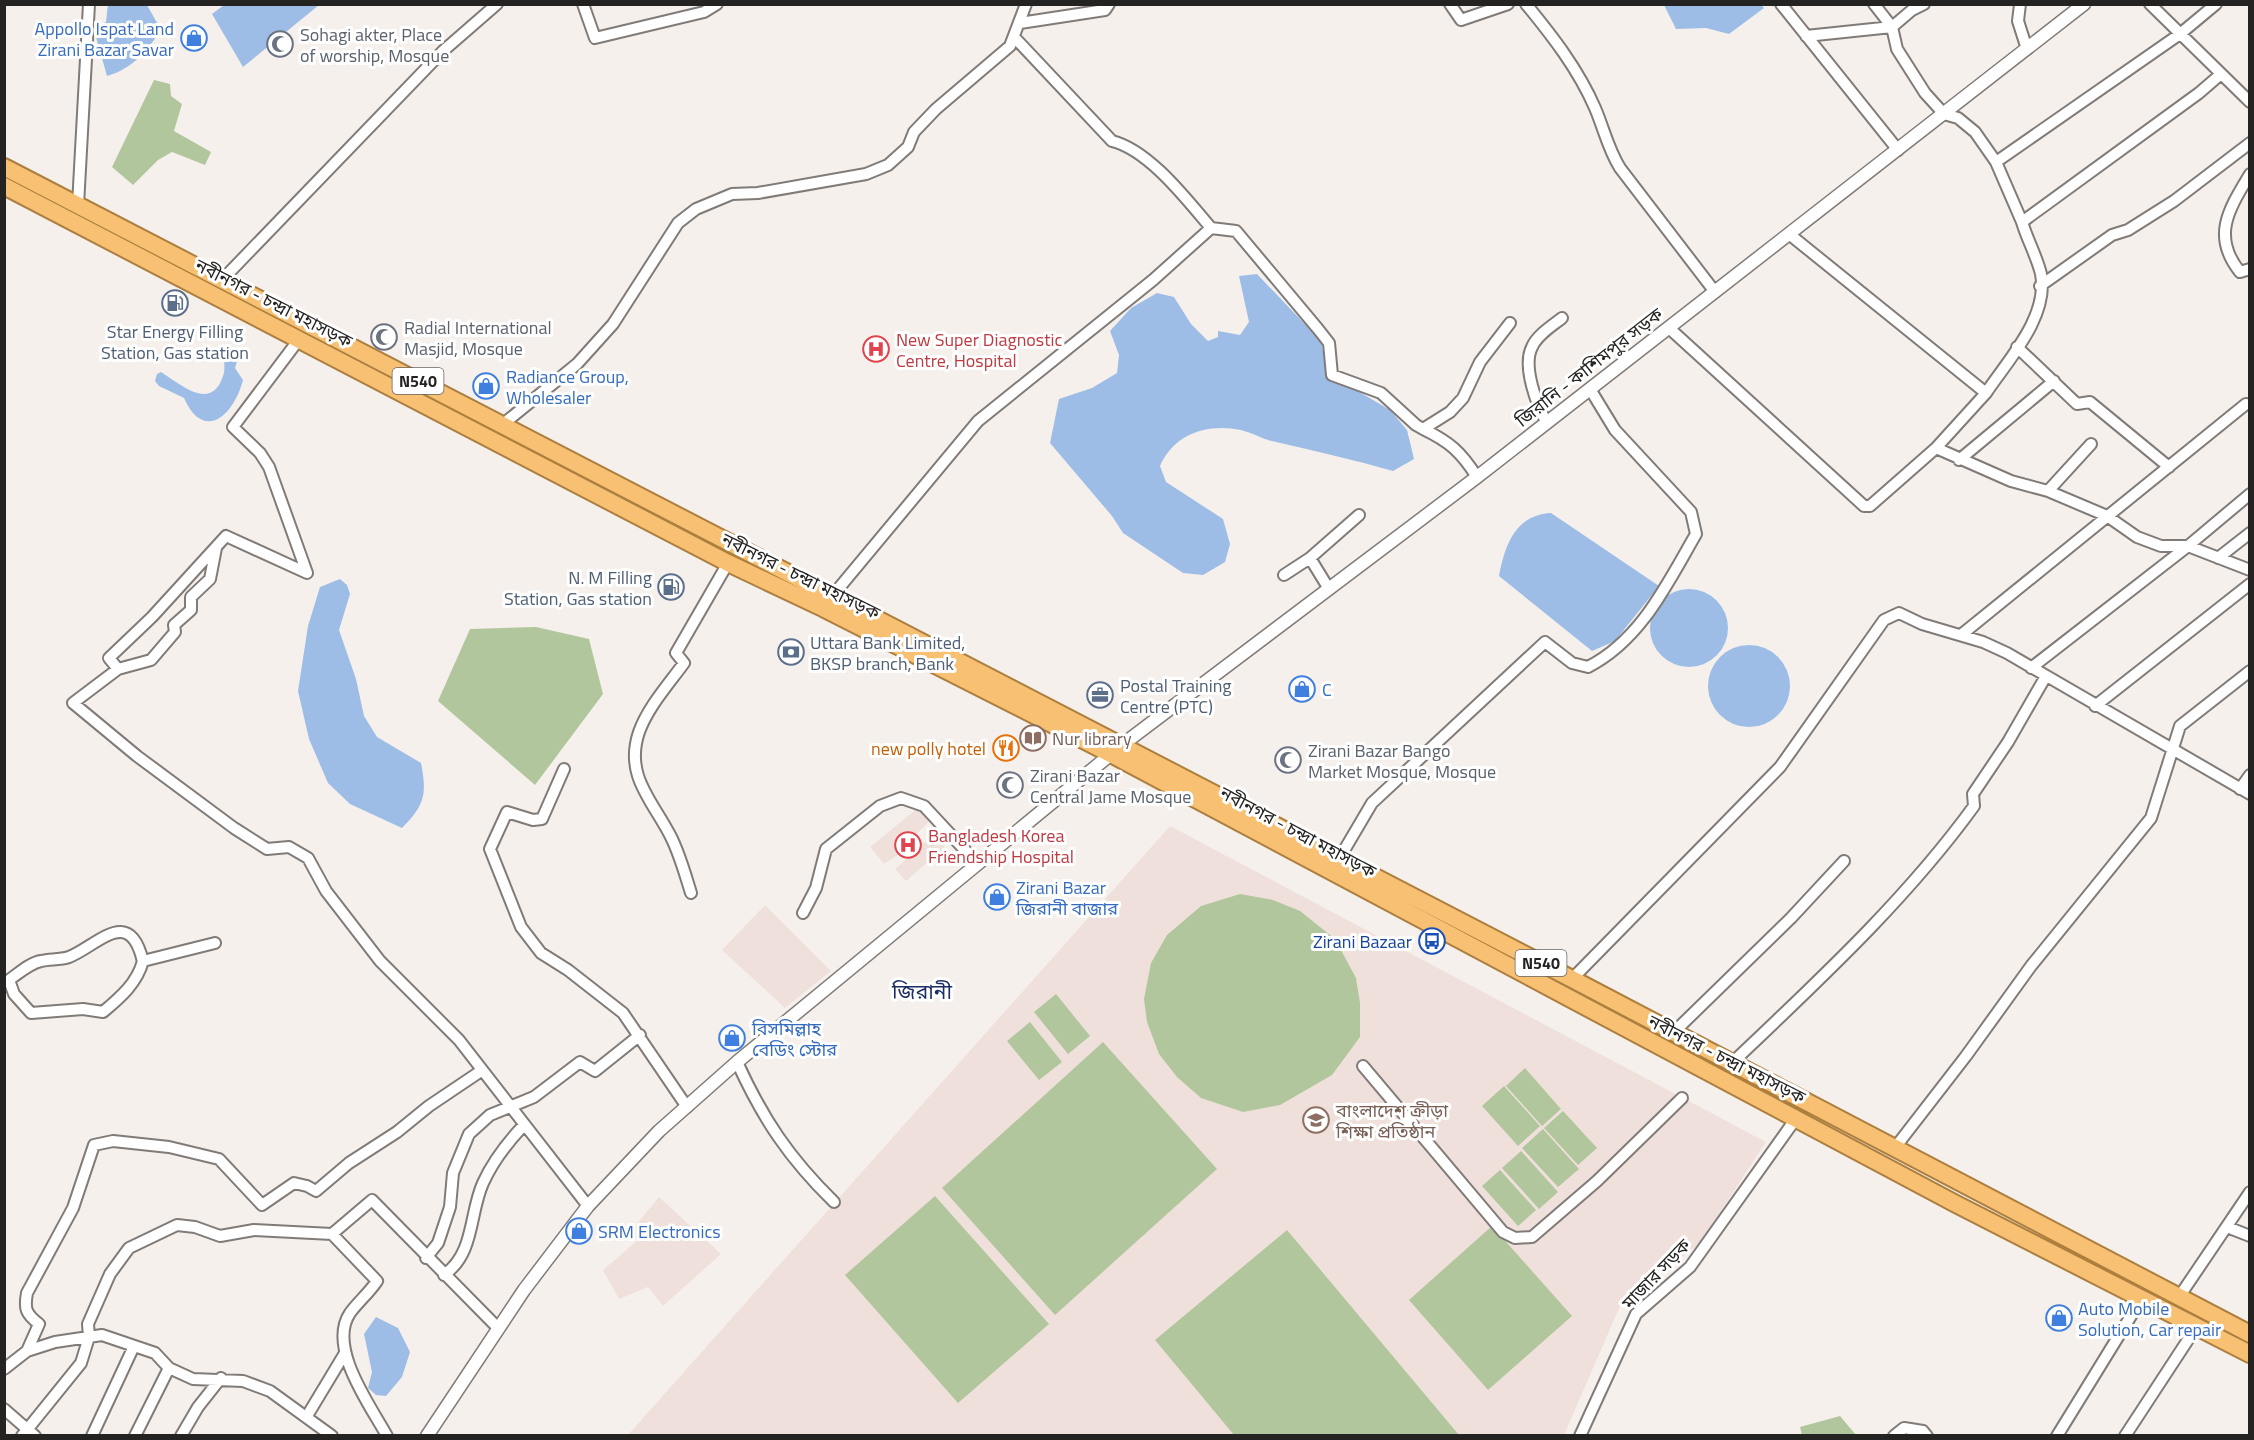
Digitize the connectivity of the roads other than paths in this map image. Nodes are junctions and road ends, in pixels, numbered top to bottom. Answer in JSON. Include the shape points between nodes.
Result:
{"nodes":[{"id":1,"x":89,"y":4,"type":"edge"},
{"id":2,"x":497,"y":4,"type":"edge"},
{"id":3,"x":583,"y":4,"type":"edge"},
{"id":4,"x":717,"y":4,"type":"edge"},
{"id":5,"x":1026,"y":4,"type":"edge"},
{"id":6,"x":1109,"y":4,"type":"edge"},
{"id":7,"x":1450,"y":4,"type":"edge"},
{"id":8,"x":1508,"y":4,"type":"edge"},
{"id":9,"x":1526,"y":4,"type":"edge"},
{"id":10,"x":1781,"y":4,"type":"edge"},
{"id":11,"x":1874,"y":4,"type":"edge"},
{"id":12,"x":1924,"y":4,"type":"edge"},
{"id":13,"x":2020,"y":4,"type":"edge"},
{"id":14,"x":2084,"y":4,"type":"edge"},
{"id":15,"x":2150,"y":4,"type":"edge"},
{"id":16,"x":2216,"y":4,"type":"edge"},
{"id":17,"x":1020,"y":23,"type":"junction"},
{"id":18,"x":1892,"y":27,"type":"junction"},
{"id":19,"x":2180,"y":34,"type":"junction"},
{"id":20,"x":1806,"y":36,"type":"junction"},
{"id":21,"x":1015,"y":38,"type":"junction"},
{"id":22,"x":2028,"y":49,"type":"junction"},
{"id":23,"x":2221,"y":74,"type":"junction"},
{"id":24,"x":2250,"y":102,"type":"edge"},
{"id":25,"x":1944,"y":114,"type":"junction"},
{"id":26,"x":2250,"y":143,"type":"edge"},
{"id":27,"x":1898,"y":150,"type":"junction"},
{"id":28,"x":1996,"y":162,"type":"junction"},
{"id":29,"x":4,"y":167,"type":"edge"},
{"id":30,"x":2250,"y":174,"type":"edge"},
{"id":31,"x":4,"y":186,"type":"edge"},
{"id":32,"x":78,"y":205,"type":"junction"},
{"id":33,"x":2022,"y":222,"type":"junction"},
{"id":34,"x":1211,"y":228,"type":"junction"},
{"id":35,"x":1789,"y":234,"type":"junction"},
{"id":36,"x":2250,"y":269,"type":"edge"},
{"id":37,"x":222,"y":280,"type":"junction"},
{"id":38,"x":2040,"y":286,"type":"junction"},
{"id":39,"x":1715,"y":292,"type":"junction"},
{"id":40,"x":1562,"y":318,"type":"dead end"},
{"id":41,"x":1510,"y":322,"type":"dead end"},
{"id":42,"x":1669,"y":327,"type":"junction"},
{"id":43,"x":300,"y":338,"type":"junction"},
{"id":44,"x":2017,"y":347,"type":"junction"},
{"id":45,"x":2054,"y":381,"type":"junction"},
{"id":46,"x":1590,"y":389,"type":"junction"},
{"id":47,"x":1986,"y":393,"type":"junction"},
{"id":48,"x":2248,"y":405,"type":"edge"},
{"id":49,"x":1547,"y":423,"type":"junction"},
{"id":50,"x":502,"y":425,"type":"junction"},
{"id":51,"x":1423,"y":429,"type":"junction"},
{"id":52,"x":2091,"y":444,"type":"dead end"},
{"id":53,"x":1936,"y":448,"type":"junction"},
{"id":54,"x":1959,"y":460,"type":"junction"},
{"id":55,"x":2169,"y":467,"type":"junction"},
{"id":56,"x":1477,"y":477,"type":"junction"},
{"id":57,"x":2048,"y":491,"type":"junction"},
{"id":58,"x":2250,"y":494,"type":"edge"},
{"id":59,"x":1359,"y":515,"type":"dead end"},
{"id":60,"x":2108,"y":516,"type":"junction"},
{"id":61,"x":2250,"y":533,"type":"edge"},
{"id":62,"x":2188,"y":546,"type":"junction"},
{"id":63,"x":216,"y":547,"type":"junction"},
{"id":64,"x":1310,"y":558,"type":"junction"},
{"id":65,"x":2218,"y":558,"type":"junction"},
{"id":66,"x":728,"y":563,"type":"junction"},
{"id":67,"x":2250,"y":570,"type":"edge"},
{"id":68,"x":1284,"y":575,"type":"dead end"},
{"id":69,"x":2250,"y":584,"type":"edge"},
{"id":70,"x":1329,"y":589,"type":"junction"},
{"id":71,"x":827,"y":602,"type":"junction"},
{"id":72,"x":1961,"y":635,"type":"junction"},
{"id":73,"x":2031,"y":668,"type":"junction"},
{"id":74,"x":118,"y":669,"type":"junction"},
{"id":75,"x":2250,"y":671,"type":"edge"},
{"id":76,"x":2046,"y":676,"type":"junction"},
{"id":77,"x":2095,"y":706,"type":"junction"},
{"id":78,"x":1117,"y":750,"type":"junction"},
{"id":79,"x":2173,"y":751,"type":"junction"},
{"id":80,"x":564,"y":769,"type":"dead end"},
{"id":81,"x":2250,"y":775,"type":"edge"},
{"id":82,"x":2245,"y":792,"type":"edge"},
{"id":83,"x":1339,"y":859,"type":"junction"},
{"id":84,"x":1844,"y":861,"type":"dead end"},
{"id":85,"x":977,"y":864,"type":"junction"},
{"id":86,"x":691,"y":893,"type":"dead end"},
{"id":87,"x":803,"y":913,"type":"dead end"},
{"id":88,"x":215,"y":943,"type":"dead end"},
{"id":89,"x":143,"y":962,"type":"junction"},
{"id":90,"x":1572,"y":979,"type":"junction"},
{"id":91,"x":1672,"y":1034,"type":"junction"},
{"id":92,"x":640,"y":1035,"type":"junction"},
{"id":93,"x":737,"y":1062,"type":"junction"},
{"id":94,"x":1732,"y":1064,"type":"junction"},
{"id":95,"x":1363,"y":1066,"type":"dead end"},
{"id":96,"x":481,"y":1071,"type":"junction"},
{"id":97,"x":1682,"y":1098,"type":"dead end"},
{"id":98,"x":687,"y":1107,"type":"junction"},
{"id":99,"x":509,"y":1108,"type":"junction"},
{"id":100,"x":1797,"y":1117,"type":"junction"},
{"id":101,"x":523,"y":1126,"type":"junction"},
{"id":102,"x":1894,"y":1149,"type":"junction"},
{"id":103,"x":2250,"y":1192,"type":"edge"},
{"id":104,"x":834,"y":1202,"type":"dead end"},
{"id":105,"x":588,"y":1206,"type":"junction"},
{"id":106,"x":2227,"y":1227,"type":"junction"},
{"id":107,"x":332,"y":1234,"type":"junction"},
{"id":108,"x":2250,"y":1236,"type":"edge"},
{"id":109,"x":426,"y":1258,"type":"junction"},
{"id":110,"x":444,"y":1275,"type":"junction"},
{"id":111,"x":2178,"y":1297,"type":"junction"},
{"id":112,"x":2142,"y":1299,"type":"junction"},
{"id":113,"x":2197,"y":1326,"type":"junction"},
{"id":114,"x":498,"y":1329,"type":"junction"},
{"id":115,"x":2250,"y":1334,"type":"edge"},
{"id":116,"x":89,"y":1337,"type":"junction"},
{"id":117,"x":134,"y":1346,"type":"junction"},
{"id":118,"x":27,"y":1351,"type":"junction"},
{"id":119,"x":345,"y":1353,"type":"junction"},
{"id":120,"x":2250,"y":1353,"type":"edge"},
{"id":121,"x":169,"y":1368,"type":"junction"},
{"id":122,"x":4,"y":1369,"type":"edge"},
{"id":123,"x":221,"y":1378,"type":"junction"},
{"id":124,"x":4,"y":1409,"type":"edge"},
{"id":125,"x":307,"y":1416,"type":"junction"},
{"id":126,"x":23,"y":1432,"type":"edge"},
{"id":127,"x":35,"y":1436,"type":"edge"},
{"id":128,"x":92,"y":1436,"type":"edge"},
{"id":129,"x":135,"y":1436,"type":"edge"},
{"id":130,"x":182,"y":1436,"type":"edge"},
{"id":131,"x":332,"y":1436,"type":"edge"},
{"id":132,"x":387,"y":1436,"type":"edge"},
{"id":133,"x":427,"y":1436,"type":"edge"},
{"id":134,"x":1580,"y":1436,"type":"edge"},
{"id":135,"x":1894,"y":1436,"type":"edge"},
{"id":136,"x":1927,"y":1436,"type":"edge"},
{"id":137,"x":2057,"y":1436,"type":"edge"},
{"id":138,"x":2125,"y":1436,"type":"edge"}],
"edges":[{"from":1,"to":32,"type":"street"},
{"from":2,"to":37,"type":"street","via":[[443,51]]},
{"from":3,"to":4,"type":"street","via":[[596,39],[704,12]]},
{"from":5,"to":17,"type":"street"},
{"from":6,"to":17,"type":"street","via":[[1105,10]]},
{"from":7,"to":8,"type":"street","via":[[1461,20]]},
{"from":9,"to":39,"type":"street","via":[[1579,76],[1596,110],[1608,149],[1620,168]]},
{"from":10,"to":20,"type":"street"},
{"from":11,"to":18,"type":"street"},
{"from":12,"to":18,"type":"street"},
{"from":13,"to":22,"type":"street","via":[[2018,21]]},
{"from":14,"to":22,"type":"street","name":"জিরানি - কাশিমপুর সড়ক"},
{"from":15,"to":19,"type":"street"},
{"from":16,"to":19,"type":"street"},
{"from":17,"to":21,"type":"street"},
{"from":18,"to":20,"type":"street"},
{"from":18,"to":25,"type":"street","via":[[1906,66]]},
{"from":19,"to":23,"type":"street"},
{"from":19,"to":28,"type":"street"},
{"from":20,"to":27,"type":"street"},
{"from":21,"to":34,"type":"street","via":[[1112,141],[1144,156]]},
{"from":21,"to":50,"type":"street","via":[[936,108],[914,132],[908,147],[888,165],[866,174],[732,194],[696,209],[678,223],[614,324],[577,364]]},
{"from":22,"to":25,"type":"street","name":"জিরানি - কাশিমপুর সড়ক"},
{"from":23,"to":24,"type":"street"},
{"from":23,"to":33,"type":"street"},
{"from":25,"to":27,"type":"street","name":"জিরানি - কাশিমপুর সড়ক"},
{"from":25,"to":28,"type":"street","via":[[1958,118],[1975,132]]},
{"from":26,"to":38,"type":"street","via":[[2174,201],[2112,236]]},
{"from":27,"to":35,"type":"street","name":"জিরানি - কাশিমপুর সড়ক"},
{"from":28,"to":33,"type":"street"},
{"from":29,"to":32,"type":"highway","name":"নবীনগর - চন্দ্রা মহাসড়ক","number":"N540"},
{"from":30,"to":36,"type":"street","via":[[2227,215],[2223,239],[2229,258],[2240,272]]},
{"from":31,"to":43,"type":"highway","name":"নবীনগর - চন্দ্রা মহাসড়ক","number":"N540"},
{"from":32,"to":37,"type":"highway","name":"নবীনগর - চন্দ্রা মহাসড়ক","number":"N540"},
{"from":33,"to":38,"type":"street","via":[[2041,275]]},
{"from":34,"to":51,"type":"street","via":[[1236,231],[1318,329],[1329,343],[1332,375],[1381,393]]},
{"from":34,"to":71,"type":"street","via":[[1153,280],[978,421]]},
{"from":35,"to":39,"type":"street","name":"জিরানি - কাশিমপুর সড়ক"},
{"from":35,"to":47,"type":"street"},
{"from":37,"to":50,"type":"highway","name":"নবীনগর - চন্দ্রা মহাসড়ক","number":"N540"},
{"from":38,"to":44,"type":"street","via":[[2032,325]]},
{"from":39,"to":42,"type":"street","name":"জিরানি - কাশিমপুর সড়ক"},
{"from":40,"to":49,"type":"street","via":[[1537,339],[1529,358],[1534,398]]},
{"from":41,"to":51,"type":"street","via":[[1480,362],[1462,398],[1450,412]]},
{"from":42,"to":46,"type":"street","name":"জিরানি - কাশিমপুর সড়ক"},
{"from":42,"to":53,"type":"street","via":[[1864,506],[1870,506]]},
{"from":43,"to":63,"type":"street","via":[[233,427],[269,467],[308,573],[226,536]]},
{"from":43,"to":66,"type":"highway","name":"নবীনগর - চন্দ্রা মহাসড়ক","number":"N540"},
{"from":44,"to":45,"type":"street"},
{"from":44,"to":47,"type":"street"},
{"from":45,"to":54,"type":"street"},
{"from":45,"to":55,"type":"street","via":[[2077,404],[2090,402]]},
{"from":46,"to":49,"type":"street","name":"জিরানি - কাশিমপুর সড়ক"},
{"from":46,"to":83,"type":"street","via":[[1615,430],[1691,512],[1696,534],[1649,614],[1606,658],[1588,667],[1572,663],[1545,642],[1372,803]]},
{"from":47,"to":53,"type":"street"},
{"from":48,"to":55,"type":"street"},
{"from":49,"to":56,"type":"street","name":"জিরানি - কাশিমপুর সড়ক"},
{"from":50,"to":71,"type":"highway","name":"নবীনগর - চন্দ্রা মহাসড়ক","number":"N540"},
{"from":51,"to":56,"type":"street","via":[[1461,453]]},
{"from":52,"to":57,"type":"street"},
{"from":53,"to":54,"type":"street"},
{"from":54,"to":57,"type":"street"},
{"from":55,"to":60,"type":"street"},
{"from":56,"to":70,"type":"street","name":"জিরানি - কাশিমপুর সড়ক"},
{"from":57,"to":60,"type":"street"},
{"from":58,"to":62,"type":"street"},
{"from":59,"to":64,"type":"street"},
{"from":60,"to":62,"type":"street","via":[[2137,537],[2161,546]]},
{"from":60,"to":72,"type":"street"},
{"from":61,"to":65,"type":"street"},
{"from":62,"to":65,"type":"street"},
{"from":62,"to":73,"type":"street"},
{"from":63,"to":74,"type":"street","via":[[109,658]]},
{"from":63,"to":74,"type":"street","via":[[210,579],[191,597],[190,610],[174,625],[175,632],[151,660]]},
{"from":64,"to":68,"type":"street"},
{"from":64,"to":70,"type":"street"},
{"from":65,"to":67,"type":"street"},
{"from":66,"to":71,"type":"highway","name":"নবীনগর - চন্দ্রা মহাসড়ক","number":"N540"},
{"from":66,"to":86,"type":"street","via":[[676,653],[684,663],[647,715],[635,752],[640,787],[671,836]]},
{"from":69,"to":77,"type":"street"},
{"from":70,"to":78,"type":"street","name":"জিরানি - কাশিমপুর সড়ক"},
{"from":71,"to":78,"type":"highway","name":"নবীনগর - চন্দ্রা মহাসড়ক","number":"N540"},
{"from":72,"to":73,"type":"street","via":[[1983,642]]},
{"from":72,"to":90,"type":"street","via":[[1899,613],[1888,616],[1780,767]]},
{"from":73,"to":76,"type":"street"},
{"from":74,"to":96,"type":"street","via":[[73,703],[234,828],[267,849],[289,847],[308,858],[326,891],[380,961],[459,1041]]},
{"from":75,"to":79,"type":"street","via":[[2180,726]]},
{"from":76,"to":77,"type":"street"},
{"from":76,"to":94,"type":"street","via":[[1973,794],[1974,806],[1939,855]]},
{"from":77,"to":79,"type":"street"},
{"from":78,"to":83,"type":"highway","name":"নবীনগর - চন্দ্রা মহাসড়ক","number":"N540"},
{"from":78,"to":85,"type":"street","name":"জিরানি - কাশিমপুর সড়ক"},
{"from":78,"to":100,"type":"highway","name":"নবীনগর - চন্দ্রা মহাসড়ক","number":"N540","via":[[1485,955]]},
{"from":79,"to":82,"type":"street"},
{"from":79,"to":102,"type":"street","via":[[2151,818],[2031,966]]},
{"from":80,"to":92,"type":"street","via":[[542,819],[507,812],[490,849],[521,927],[534,944],[623,1013]]},
{"from":81,"to":82,"type":"street"},
{"from":83,"to":90,"type":"highway","name":"নবীনগর - চন্দ্রা মহাসড়ক","number":"N540"},
{"from":84,"to":91,"type":"street"},
{"from":85,"to":87,"type":"street","via":[[924,806],[901,798],[880,806],[826,849],[816,888]]},
{"from":85,"to":93,"type":"street","name":"জিরানি - কাশিমপুর সড়ক"},
{"from":88,"to":89,"type":"street"},
{"from":89,"to":89,"type":"street","via":[[139,975],[103,1012],[83,1009],[31,1013],[14,994],[9,980],[39,961],[66,958],[112,932],[125,933],[134,940]]},
{"from":90,"to":91,"type":"highway","name":"নবীনগর - চন্দ্রা মহাসড়ক","number":"N540"},
{"from":91,"to":94,"type":"highway","name":"নবীনগর - চন্দ্রা মহাসড়ক","number":"N540"},
{"from":92,"to":98,"type":"street"},
{"from":92,"to":99,"type":"street","via":[[595,1071],[580,1062],[534,1097]]},
{"from":93,"to":98,"type":"street","name":"জিরানি - কাশিমপুর সড়ক"},
{"from":93,"to":104,"type":"street","via":[[783,1147]]},
{"from":94,"to":102,"type":"highway","name":"নবীনগর - চন্দ্রা মহাসড়ক","number":"N540"},
{"from":95,"to":97,"type":"street","via":[[1503,1232],[1515,1238],[1532,1237],[1597,1181]]},
{"from":96,"to":99,"type":"street"},
{"from":96,"to":118,"type":"street","via":[[349,1163],[316,1191],[294,1184],[262,1205],[219,1159],[113,1140],[94,1145],[73,1208],[27,1293],[27,1314],[39,1324]]},
{"from":98,"to":105,"type":"street","name":"জিরানি - কাশিমপুর সড়ক","via":[[658,1131]]},
{"from":99,"to":101,"type":"street"},
{"from":99,"to":109,"type":"street","via":[[490,1115],[469,1134],[453,1173],[450,1207],[438,1243]]},
{"from":100,"to":112,"type":"highway","name":"নবীনগর - চন্দ্রা মহাসড়ক","number":"N540"},
{"from":100,"to":134,"type":"street","name":"মাজার সড়ক","via":[[1690,1267],[1636,1314]]},
{"from":101,"to":105,"type":"street"},
{"from":101,"to":110,"type":"street","via":[[504,1146],[482,1184],[460,1259]]},
{"from":102,"to":111,"type":"highway","name":"নবীনগর - চন্দ্রা মহাসড়ক","number":"N540"},
{"from":103,"to":106,"type":"street"},
{"from":105,"to":114,"type":"street","name":"জিরানি - কাশিমপুর সড়ক"},
{"from":106,"to":108,"type":"street"},
{"from":106,"to":111,"type":"street"},
{"from":107,"to":109,"type":"street","via":[[372,1200]]},
{"from":107,"to":116,"type":"street","via":[[254,1230],[220,1236],[177,1225],[129,1248],[110,1274],[88,1324]]},
{"from":107,"to":119,"type":"street","via":[[377,1281],[350,1314],[344,1329]]},
{"from":109,"to":110,"type":"street"},
{"from":110,"to":114,"type":"street"},
{"from":111,"to":115,"type":"highway","name":"নবীনগর - চন্দ্রা মহাসড়ক","number":"N540"},
{"from":112,"to":113,"type":"highway","name":"নবীনগর - চন্দ্রা মহাসড়ক","number":"N540"},
{"from":112,"to":137,"type":"street"},
{"from":113,"to":120,"type":"highway","name":"নবীনগর - চন্দ্রা মহাসড়ক","number":"N540"},
{"from":113,"to":138,"type":"street"},
{"from":114,"to":133,"type":"street","name":"জিরানি - কাশিমপুর সড়ক"},
{"from":116,"to":117,"type":"street","via":[[102,1335]]},
{"from":116,"to":118,"type":"street"},
{"from":116,"to":126,"type":"street","via":[[81,1363]]},
{"from":117,"to":121,"type":"street","via":[[155,1353]]},
{"from":117,"to":128,"type":"street"},
{"from":118,"to":122,"type":"street"},
{"from":119,"to":125,"type":"street"},
{"from":119,"to":132,"type":"street"},
{"from":121,"to":123,"type":"street","via":[[193,1379]]},
{"from":121,"to":129,"type":"street"},
{"from":123,"to":125,"type":"street","via":[[270,1391]]},
{"from":123,"to":130,"type":"street"},
{"from":124,"to":126,"type":"street"},
{"from":125,"to":131,"type":"street"},
{"from":126,"to":127,"type":"street"},
{"from":135,"to":136,"type":"street","via":[[1904,1428],[1923,1431]]}]}
